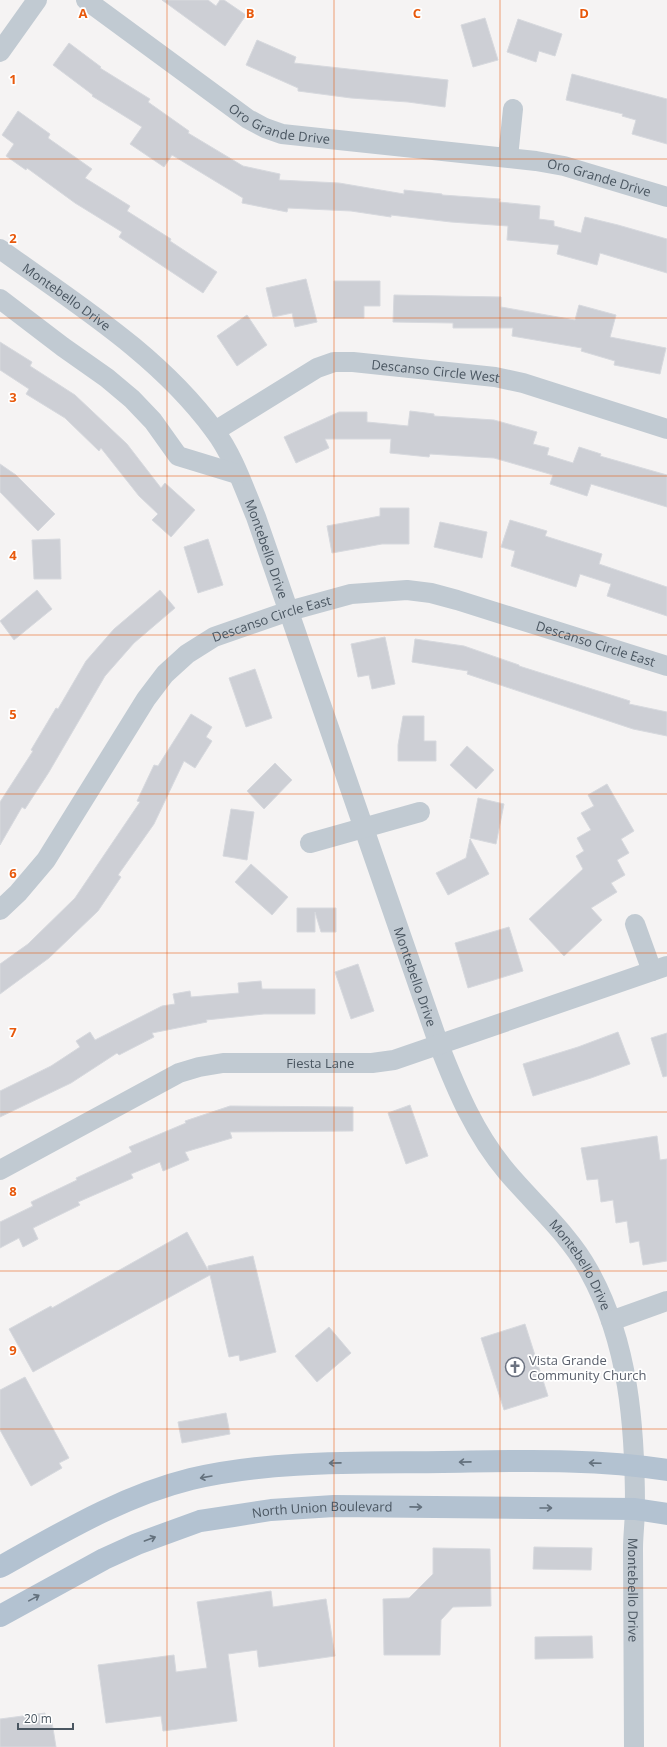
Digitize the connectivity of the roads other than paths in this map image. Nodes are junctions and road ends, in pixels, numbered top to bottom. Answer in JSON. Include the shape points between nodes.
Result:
{"nodes":[{"id":1,"x":37,"y":0,"type":"edge"},
{"id":2,"x":86,"y":0,"type":"edge"},
{"id":3,"x":0,"y":52,"type":"edge"},
{"id":4,"x":513,"y":110,"type":"dead end"},
{"id":5,"x":508,"y":158,"type":"junction"},
{"id":6,"x":667,"y":197,"type":"edge"},
{"id":7,"x":0,"y":249,"type":"edge"},
{"id":8,"x":0,"y":299,"type":"edge"},
{"id":9,"x":667,"y":429,"type":"edge"},
{"id":10,"x":215,"y":431,"type":"junction"},
{"id":11,"x":237,"y":474,"type":"junction"},
{"id":12,"x":289,"y":612,"type":"junction"},
{"id":13,"x":667,"y":666,"type":"edge"},
{"id":14,"x":420,"y":812,"type":"dead end"},
{"id":15,"x":364,"y":828,"type":"junction"},
{"id":16,"x":310,"y":842,"type":"dead end"},
{"id":17,"x":0,"y":910,"type":"edge"},
{"id":18,"x":635,"y":924,"type":"dead end"},
{"id":19,"x":660,"y":968,"type":"edge"},
{"id":20,"x":439,"y":1045,"type":"junction"},
{"id":21,"x":0,"y":1170,"type":"edge"},
{"id":22,"x":667,"y":1301,"type":"edge"},
{"id":23,"x":611,"y":1321,"type":"junction"},
{"id":24,"x":634,"y":1464,"type":"junction"},
{"id":25,"x":667,"y":1470,"type":"edge"},
{"id":26,"x":635,"y":1509,"type":"junction"},
{"id":27,"x":667,"y":1514,"type":"edge"},
{"id":28,"x":0,"y":1567,"type":"edge"},
{"id":29,"x":0,"y":1616,"type":"edge"},
{"id":30,"x":634,"y":1747,"type":"edge"}],
"edges":[{"from":1,"to":3,"type":"street"},
{"from":2,"to":5,"type":"street","name":"Oro Grande Drive","via":[[248,119],[265,128],[282,134]]},
{"from":4,"to":5,"type":"street"},
{"from":5,"to":6,"type":"street","name":"Oro Grande Drive","via":[[564,166]]},
{"from":7,"to":10,"type":"street","name":"Montebello Drive","via":[[149,359],[179,387]]},
{"from":8,"to":11,"type":"street","via":[[132,398],[153,421],[178,456]]},
{"from":9,"to":10,"type":"street","name":"Descanso Circle West","via":[[523,383],[495,377],[334,362],[317,368]]},
{"from":10,"to":11,"type":"street","name":"Montebello Drive"},
{"from":11,"to":12,"type":"street","name":"Montebello Drive","via":[[256,517]]},
{"from":12,"to":13,"type":"street","name":"Descanso Circle East","via":[[351,594],[407,590],[425,592]]},
{"from":12,"to":15,"type":"street","name":"Montebello Drive"},
{"from":12,"to":17,"type":"street","name":"Descanso Circle East","via":[[214,637],[187,654],[165,674],[146,699],[46,860]]},
{"from":14,"to":15,"type":"street"},
{"from":15,"to":16,"type":"street"},
{"from":15,"to":20,"type":"street","name":"Montebello Drive"},
{"from":18,"to":19,"type":"street","name":"Fiesta Lane"},
{"from":19,"to":20,"type":"street","name":"Fiesta Lane"},
{"from":20,"to":21,"type":"street","name":"Fiesta Lane","via":[[394,1060],[372,1063],[223,1063],[199,1067],[179,1073]]},
{"from":20,"to":23,"type":"street","name":"Montebello Drive","via":[[459,1095],[488,1148],[569,1241],[588,1269]]},
{"from":22,"to":23,"type":"street"},
{"from":23,"to":24,"type":"street","name":"Montebello Drive","via":[[625,1373]]},
{"from":24,"to":25,"type":"main road"},
{"from":24,"to":26,"type":"street","name":"Montebello Drive"},
{"from":24,"to":28,"type":"main road","one_way":true,"via":[[499,1461],[323,1464],[257,1468],[191,1480],[129,1500],[78,1524]]},
{"from":26,"to":27,"type":"main road","name":"North Union Boulevard"},
{"from":29,"to":26,"type":"main road","name":"North Union Boulevard","one_way":true,"via":[[104,1559],[200,1521],[271,1510],[334,1506]]},
{"from":26,"to":30,"type":"street","name":"Montebello Drive"}]}
